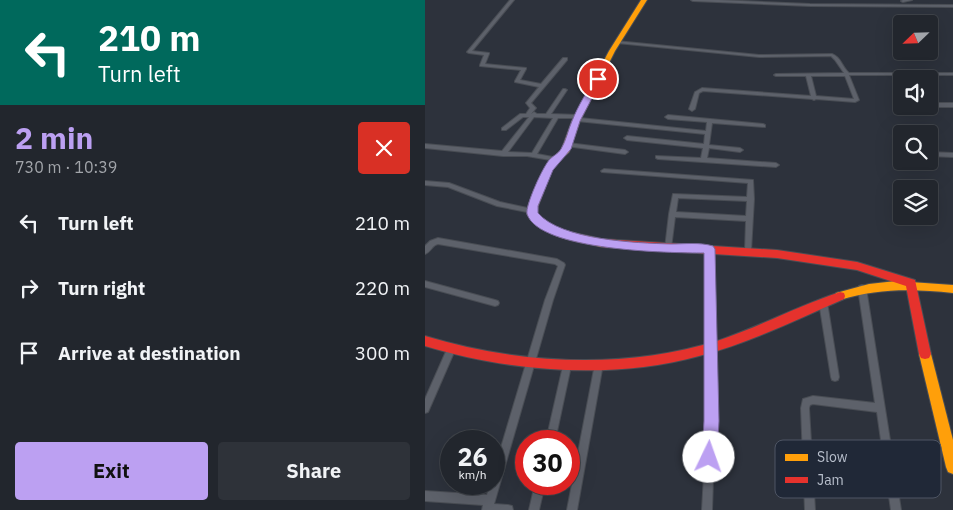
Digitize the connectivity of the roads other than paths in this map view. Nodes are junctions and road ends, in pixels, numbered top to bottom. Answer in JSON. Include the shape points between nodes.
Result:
{"nodes":[{"id":1,"x":512,"y":0,"type":"edge"},
{"id":2,"x":644,"y":0,"type":"edge"},
{"id":3,"x":693,"y":0,"type":"edge"},
{"id":4,"x":763,"y":0,"type":"edge"},
{"id":5,"x":838,"y":0,"type":"edge"},
{"id":6,"x":722,"y":1,"type":"edge"},
{"id":7,"x":739,"y":1,"type":"edge"},
{"id":8,"x":826,"y":1,"type":"edge"},
{"id":9,"x":902,"y":1,"type":"edge"},
{"id":10,"x":909,"y":2,"type":"edge"},
{"id":11,"x":953,"y":6,"type":"edge"},
{"id":12,"x":617,"y":42,"type":"junction"},
{"id":13,"x":565,"y":58,"type":"dead end"},
{"id":14,"x":846,"y":74,"type":"junction"},
{"id":15,"x":953,"y":74,"type":"edge"},
{"id":16,"x":776,"y":75,"type":"dead end"},
{"id":17,"x":808,"y":75,"type":"junction"},
{"id":18,"x":542,"y":86,"type":"junction"},
{"id":19,"x":565,"y":90,"type":"dead end"},
{"id":20,"x":814,"y":99,"type":"junction"},
{"id":21,"x":938,"y":104,"type":"edge"},
{"id":22,"x":953,"y":105,"type":"edge"},
{"id":23,"x":692,"y":109,"type":"dead end"},
{"id":24,"x":531,"y":114,"type":"junction"},
{"id":25,"x":548,"y":115,"type":"junction"},
{"id":26,"x":557,"y":116,"type":"junction"},
{"id":27,"x":668,"y":116,"type":"dead end"},
{"id":28,"x":577,"y":118,"type":"junction"},
{"id":29,"x":710,"y":121,"type":"junction"},
{"id":30,"x":763,"y":126,"type":"dead end"},
{"id":31,"x":504,"y":129,"type":"dead end"},
{"id":32,"x":707,"y":133,"type":"junction"},
{"id":33,"x":627,"y":138,"type":"dead end"},
{"id":34,"x":568,"y":145,"type":"junction"},
{"id":35,"x":425,"y":146,"type":"edge"},
{"id":36,"x":705,"y":146,"type":"junction"},
{"id":37,"x":740,"y":150,"type":"dead end"},
{"id":38,"x":625,"y":152,"type":"dead end"},
{"id":39,"x":503,"y":154,"type":"junction"},
{"id":40,"x":534,"y":154,"type":"junction"},
{"id":41,"x":938,"y":154,"type":"edge"},
{"id":42,"x":953,"y":155,"type":"edge"},
{"id":43,"x":658,"y":157,"type":"dead end"},
{"id":44,"x":556,"y":159,"type":"junction"},
{"id":45,"x":704,"y":160,"type":"junction"},
{"id":46,"x":776,"y":165,"type":"dead end"},
{"id":47,"x":604,"y":170,"type":"dead end"},
{"id":48,"x":425,"y":183,"type":"edge"},
{"id":49,"x":751,"y":199,"type":"junction"},
{"id":50,"x":532,"y":211,"type":"junction"},
{"id":51,"x":672,"y":214,"type":"junction"},
{"id":52,"x":750,"y":219,"type":"junction"},
{"id":53,"x":668,"y":248,"type":"junction"},
{"id":54,"x":709,"y":249,"type":"junction"},
{"id":55,"x":425,"y":251,"type":"edge"},
{"id":56,"x":748,"y":251,"type":"junction"},
{"id":57,"x":911,"y":283,"type":"junction"},
{"id":58,"x":425,"y":284,"type":"edge"},
{"id":59,"x":862,"y":288,"type":"junction"},
{"id":60,"x":953,"y":289,"type":"edge"},
{"id":61,"x":823,"y":302,"type":"junction"},
{"id":62,"x":495,"y":303,"type":"dead end"},
{"id":63,"x":425,"y":341,"type":"edge"},
{"id":64,"x":709,"y":348,"type":"junction"},
{"id":65,"x":451,"y":350,"type":"junction"},
{"id":66,"x":599,"y":364,"type":"junction"},
{"id":67,"x":530,"y":365,"type":"junction"},
{"id":68,"x":567,"y":366,"type":"junction"},
{"id":69,"x":835,"y":377,"type":"dead end"},
{"id":70,"x":425,"y":408,"type":"edge"},
{"id":71,"x":879,"y":408,"type":"junction"},
{"id":72,"x":552,"y":430,"type":"edge"},
{"id":73,"x":807,"y":440,"type":"edge"},
{"id":74,"x":884,"y":440,"type":"edge"},
{"id":75,"x":953,"y":467,"type":"edge"},
{"id":76,"x":537,"y":495,"type":"edge"},
{"id":77,"x":425,"y":496,"type":"edge"},
{"id":78,"x":488,"y":506,"type":"edge"},
{"id":79,"x":508,"y":510,"type":"edge"},
{"id":80,"x":534,"y":510,"type":"edge"},
{"id":81,"x":572,"y":510,"type":"edge"},
{"id":82,"x":707,"y":510,"type":"edge"}],
"edges":[{"from":1,"to":18,"type":"street","via":[[469,52],[488,55],[482,65],[524,69],[517,82]]},
{"from":2,"to":12,"type":"street"},
{"from":3,"to":6,"type":"street"},
{"from":4,"to":8,"type":"street"},
{"from":5,"to":8,"type":"street"},
{"from":6,"to":7,"type":"street"},
{"from":7,"to":11,"type":"street"},
{"from":9,"to":10,"type":"street"},
{"from":12,"to":14,"type":"street","via":[[759,56],[832,55]]},
{"from":12,"to":28,"type":"street"},
{"from":13,"to":18,"type":"street"},
{"from":14,"to":15,"type":"street"},
{"from":14,"to":17,"type":"street"},
{"from":14,"to":20,"type":"street","via":[[856,101]]},
{"from":16,"to":17,"type":"street"},
{"from":17,"to":20,"type":"street"},
{"from":18,"to":24,"type":"street","via":[[527,103],[533,108]]},
{"from":19,"to":25,"type":"street"},
{"from":20,"to":23,"type":"street","via":[[702,89],[697,92]]},
{"from":21,"to":22,"type":"street"},
{"from":24,"to":25,"type":"street"},
{"from":24,"to":31,"type":"street","via":[[518,116]]},
{"from":24,"to":39,"type":"street"},
{"from":25,"to":26,"type":"street"},
{"from":26,"to":28,"type":"street"},
{"from":26,"to":40,"type":"street"},
{"from":27,"to":29,"type":"street"},
{"from":28,"to":32,"type":"street"},
{"from":28,"to":34,"type":"street"},
{"from":29,"to":30,"type":"street"},
{"from":29,"to":32,"type":"street"},
{"from":32,"to":36,"type":"street"},
{"from":33,"to":36,"type":"street"},
{"from":34,"to":38,"type":"street"},
{"from":34,"to":44,"type":"street"},
{"from":35,"to":39,"type":"street"},
{"from":36,"to":37,"type":"street"},
{"from":36,"to":45,"type":"street"},
{"from":39,"to":40,"type":"street"},
{"from":40,"to":44,"type":"street"},
{"from":41,"to":42,"type":"street"},
{"from":43,"to":45,"type":"street"},
{"from":44,"to":50,"type":"street","via":[[548,170]]},
{"from":45,"to":46,"type":"street"},
{"from":47,"to":49,"type":"street","via":[[749,180]]},
{"from":48,"to":50,"type":"street","via":[[449,185],[499,204]]},
{"from":49,"to":51,"type":"street","via":[[677,196]]},
{"from":49,"to":52,"type":"street"},
{"from":50,"to":53,"type":"street","via":[[540,223],[575,237],[624,246]]},
{"from":51,"to":52,"type":"street"},
{"from":51,"to":53,"type":"street"},
{"from":52,"to":56,"type":"street"},
{"from":53,"to":54,"type":"street"},
{"from":54,"to":56,"type":"street"},
{"from":54,"to":64,"type":"street"},
{"from":55,"to":67,"type":"street","via":[[438,241],[562,264]]},
{"from":56,"to":57,"type":"street","via":[[857,266]]},
{"from":57,"to":59,"type":"street"},
{"from":57,"to":60,"type":"street"},
{"from":57,"to":75,"type":"street"},
{"from":58,"to":62,"type":"street"},
{"from":59,"to":61,"type":"street"},
{"from":59,"to":71,"type":"street"},
{"from":61,"to":64,"type":"street"},
{"from":61,"to":69,"type":"street"},
{"from":63,"to":65,"type":"street"},
{"from":64,"to":66,"type":"street","via":[[677,356]]},
{"from":64,"to":82,"type":"street","via":[[711,421]]},
{"from":65,"to":67,"type":"street"},
{"from":65,"to":70,"type":"street"},
{"from":66,"to":68,"type":"street"},
{"from":66,"to":81,"type":"street"},
{"from":67,"to":68,"type":"street"},
{"from":67,"to":78,"type":"street"},
{"from":68,"to":72,"type":"street"},
{"from":71,"to":73,"type":"street","via":[[813,400],[806,402]]},
{"from":71,"to":74,"type":"street"},
{"from":76,"to":80,"type":"street"},
{"from":77,"to":78,"type":"street"},
{"from":78,"to":79,"type":"street"}]}
